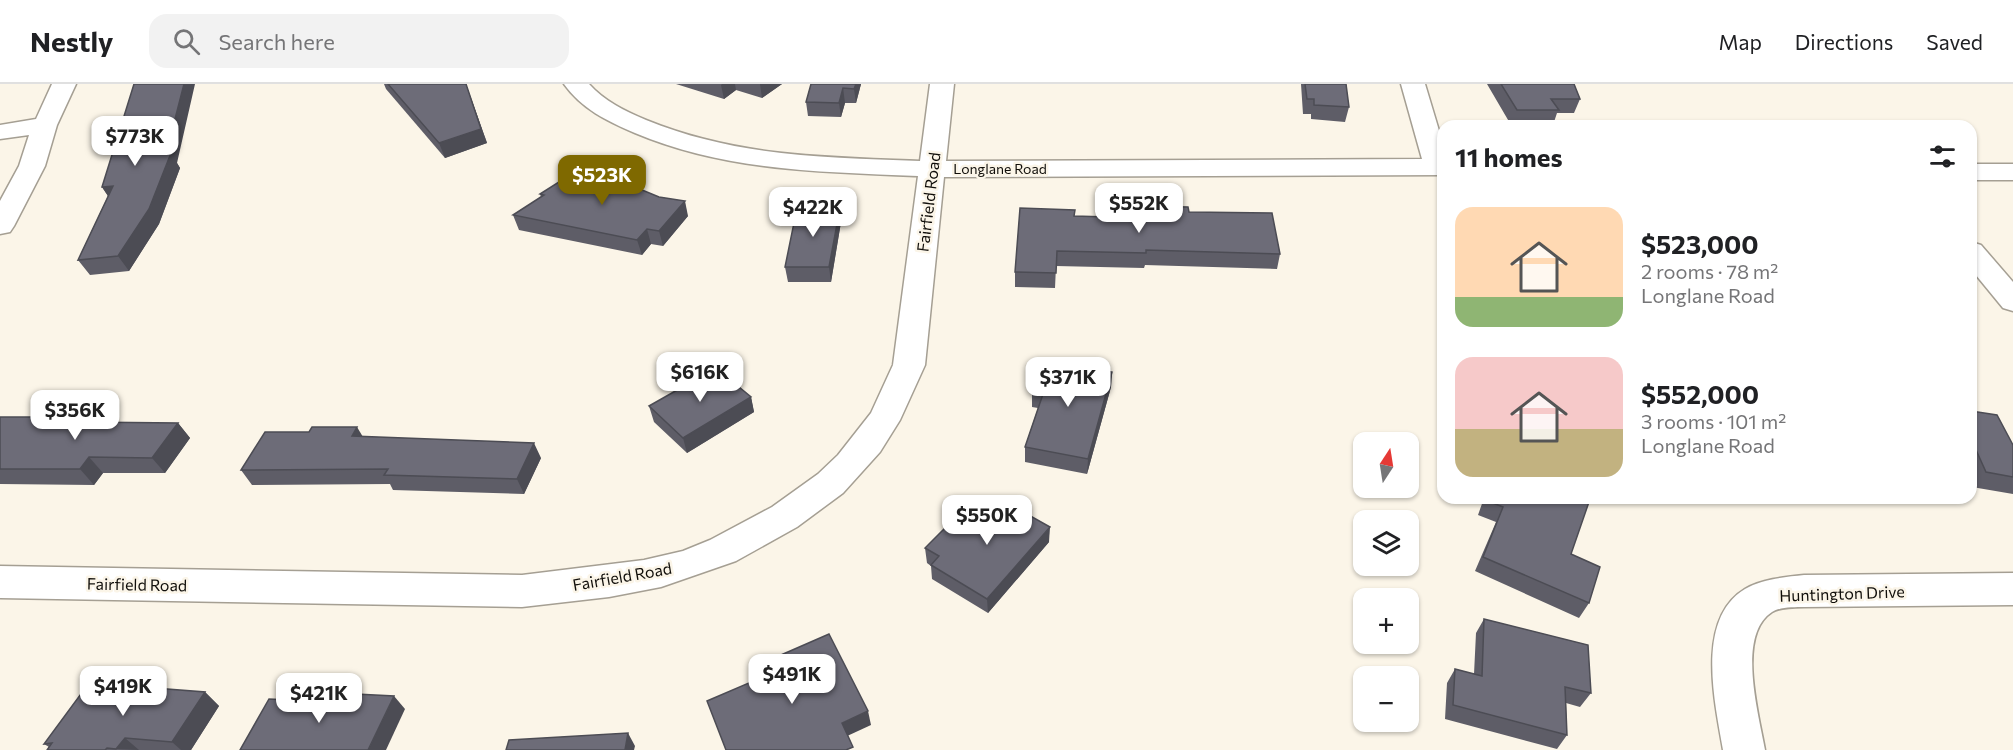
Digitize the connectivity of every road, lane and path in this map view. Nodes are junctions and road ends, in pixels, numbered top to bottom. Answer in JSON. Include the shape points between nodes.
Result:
{"nodes":[{"id":1,"x":64,"y":84,"type":"edge"},
{"id":2,"x":576,"y":84,"type":"edge"},
{"id":3,"x":942,"y":84,"type":"edge"},
{"id":4,"x":1413,"y":84,"type":"edge"},
{"id":5,"x":45,"y":125,"type":"junction"},
{"id":6,"x":0,"y":132,"type":"edge"},
{"id":7,"x":1437,"y":158,"type":"edge"},
{"id":8,"x":1437,"y":167,"type":"edge"},
{"id":9,"x":932,"y":169,"type":"junction"},
{"id":10,"x":1977,"y":172,"type":"edge"},
{"id":11,"x":2013,"y":172,"type":"edge"},
{"id":12,"x":0,"y":226,"type":"edge"},
{"id":13,"x":1977,"y":257,"type":"edge"},
{"id":14,"x":2013,"y":301,"type":"edge"},
{"id":15,"x":0,"y":582,"type":"edge"},
{"id":16,"x":2013,"y":589,"type":"edge"},
{"id":17,"x":1744,"y":750,"type":"edge"}],
"edges":[{"from":1,"to":5,"type":"street"},
{"from":2,"to":9,"type":"street","name":"Longlane Road","via":[[588,98],[615,116],[713,151],[791,163]]},
{"from":3,"to":9,"type":"street","name":"Fairfield Road"},
{"from":4,"to":7,"type":"street"},
{"from":5,"to":6,"type":"street"},
{"from":5,"to":12,"type":"street","via":[[32,166]]},
{"from":8,"to":9,"type":"street","name":"Longlane Road"},
{"from":9,"to":15,"type":"street","name":"Fairfield Road","via":[[909,365],[897,398],[861,453],[823,491],[729,549],[663,571],[598,584],[522,591]]},
{"from":10,"to":11,"type":"street"},
{"from":13,"to":14,"type":"street"},
{"from":16,"to":17,"type":"street","name":"Huntington Drive","via":[[1804,591],[1757,601],[1744,614],[1731,660]]}]}
